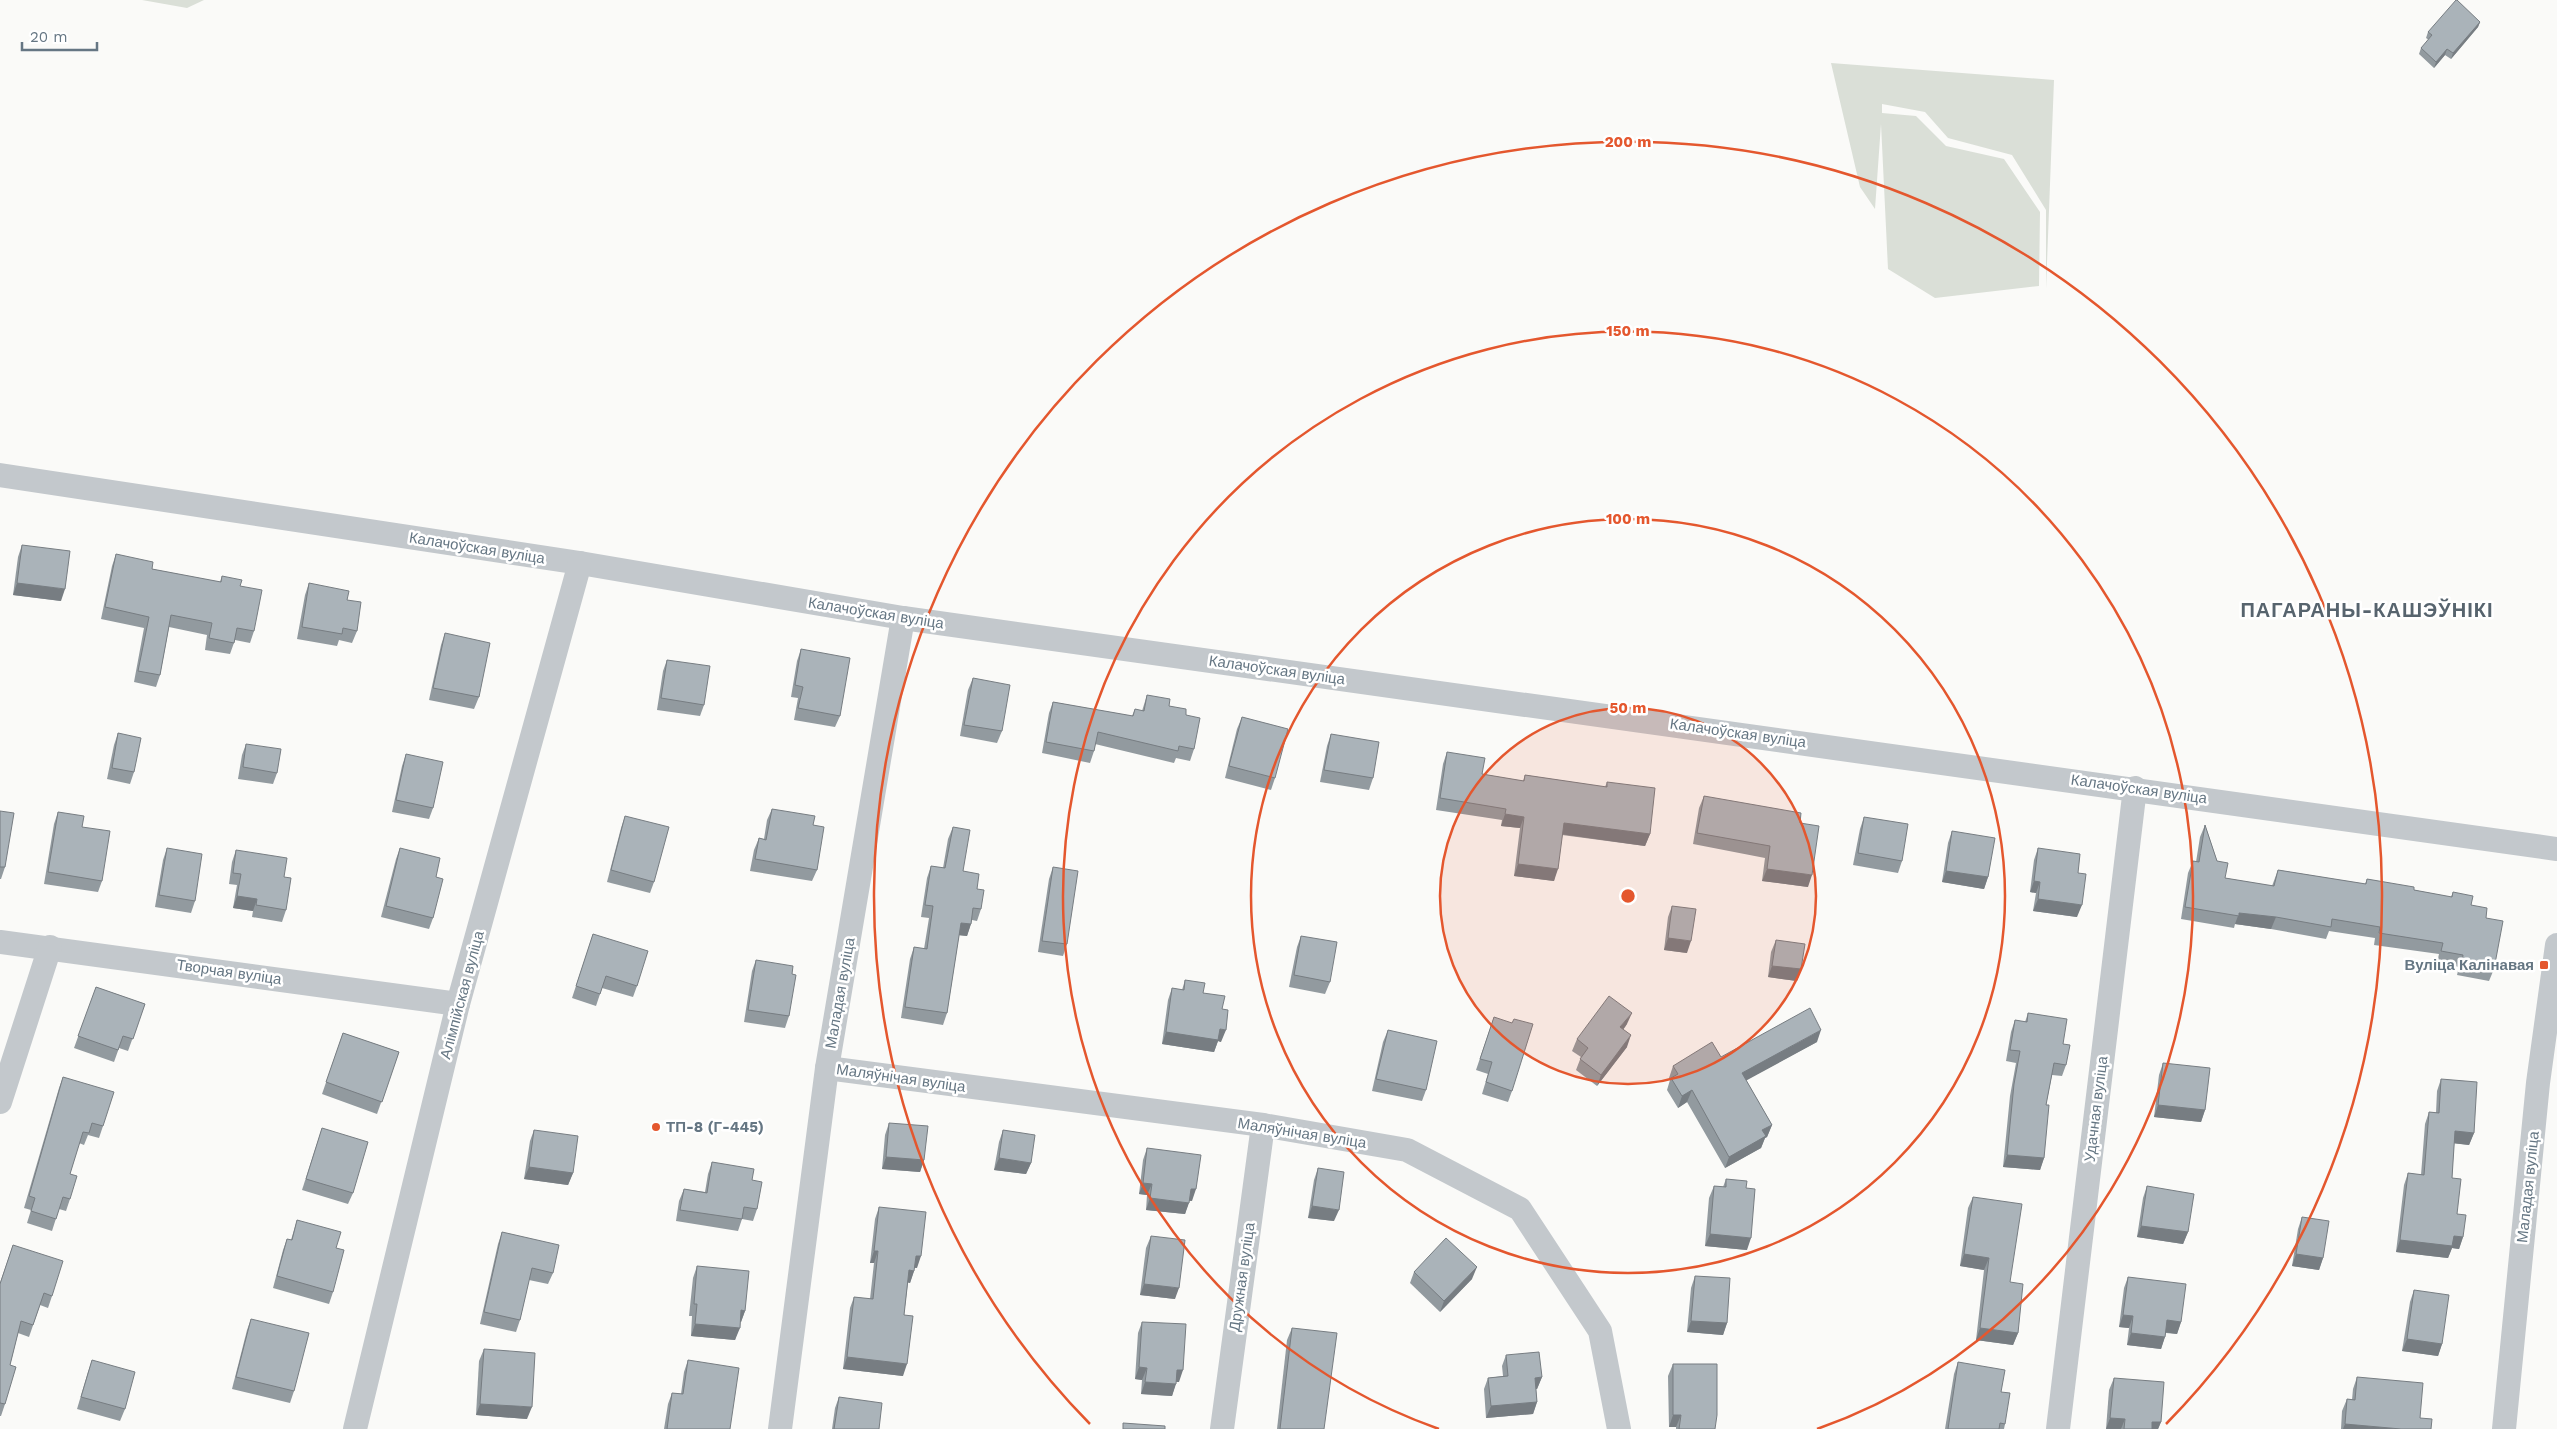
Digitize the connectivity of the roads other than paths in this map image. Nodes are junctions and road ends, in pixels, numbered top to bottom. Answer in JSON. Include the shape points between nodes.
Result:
{"nodes":[{"id":1,"x":0,"y":475,"type":"edge"},
{"id":2,"x":580,"y":563,"type":"junction"},
{"id":3,"x":903,"y":618,"type":"junction"},
{"id":4,"x":2135,"y":788,"type":"junction"},
{"id":5,"x":2557,"y":849,"type":"edge"},
{"id":6,"x":0,"y":942,"type":"edge"},
{"id":7,"x":2557,"y":945,"type":"edge"},
{"id":8,"x":50,"y":948,"type":"junction"},
{"id":9,"x":458,"y":1004,"type":"junction"},
{"id":10,"x":827,"y":1068,"type":"junction"},
{"id":11,"x":0,"y":1102,"type":"edge"},
{"id":12,"x":1263,"y":1126,"type":"junction"},
{"id":13,"x":355,"y":1429,"type":"edge"},
{"id":14,"x":780,"y":1429,"type":"edge"},
{"id":15,"x":1222,"y":1429,"type":"edge"},
{"id":16,"x":1619,"y":1429,"type":"edge"},
{"id":17,"x":2058,"y":1429,"type":"edge"},
{"id":18,"x":2504,"y":1429,"type":"edge"}],
"edges":[{"from":1,"to":2,"type":"street","name":"Калачоўская вуліца"},
{"from":2,"to":3,"type":"street","name":"Калачоўская вуліца"},
{"from":2,"to":9,"type":"street","name":"Алімпійская вуліца"},
{"from":3,"to":4,"type":"street","name":"Калачоўская вуліца"},
{"from":3,"to":10,"type":"street","name":"Маладая вуліца"},
{"from":4,"to":5,"type":"street","name":"Калачоўская вуліца"},
{"from":4,"to":17,"type":"street","name":"Удачная вуліца"},
{"from":6,"to":8,"type":"street","name":"Творчая вуліца"},
{"from":7,"to":18,"type":"street","name":"Маладая вуліца","via":[[2538,1083]]},
{"from":8,"to":9,"type":"street","name":"Творчая вуліца"},
{"from":8,"to":11,"type":"street"},
{"from":9,"to":13,"type":"street","name":"Алімпійская вуліца"},
{"from":10,"to":12,"type":"street","name":"Маляўнічая вуліца"},
{"from":10,"to":14,"type":"street","name":"Маладая вуліца"},
{"from":12,"to":15,"type":"street","name":"Дружная вуліца"},
{"from":12,"to":16,"type":"street","name":"Маляўнічая вуліца","via":[[1407,1150],[1520,1208],[1600,1331]]}]}
